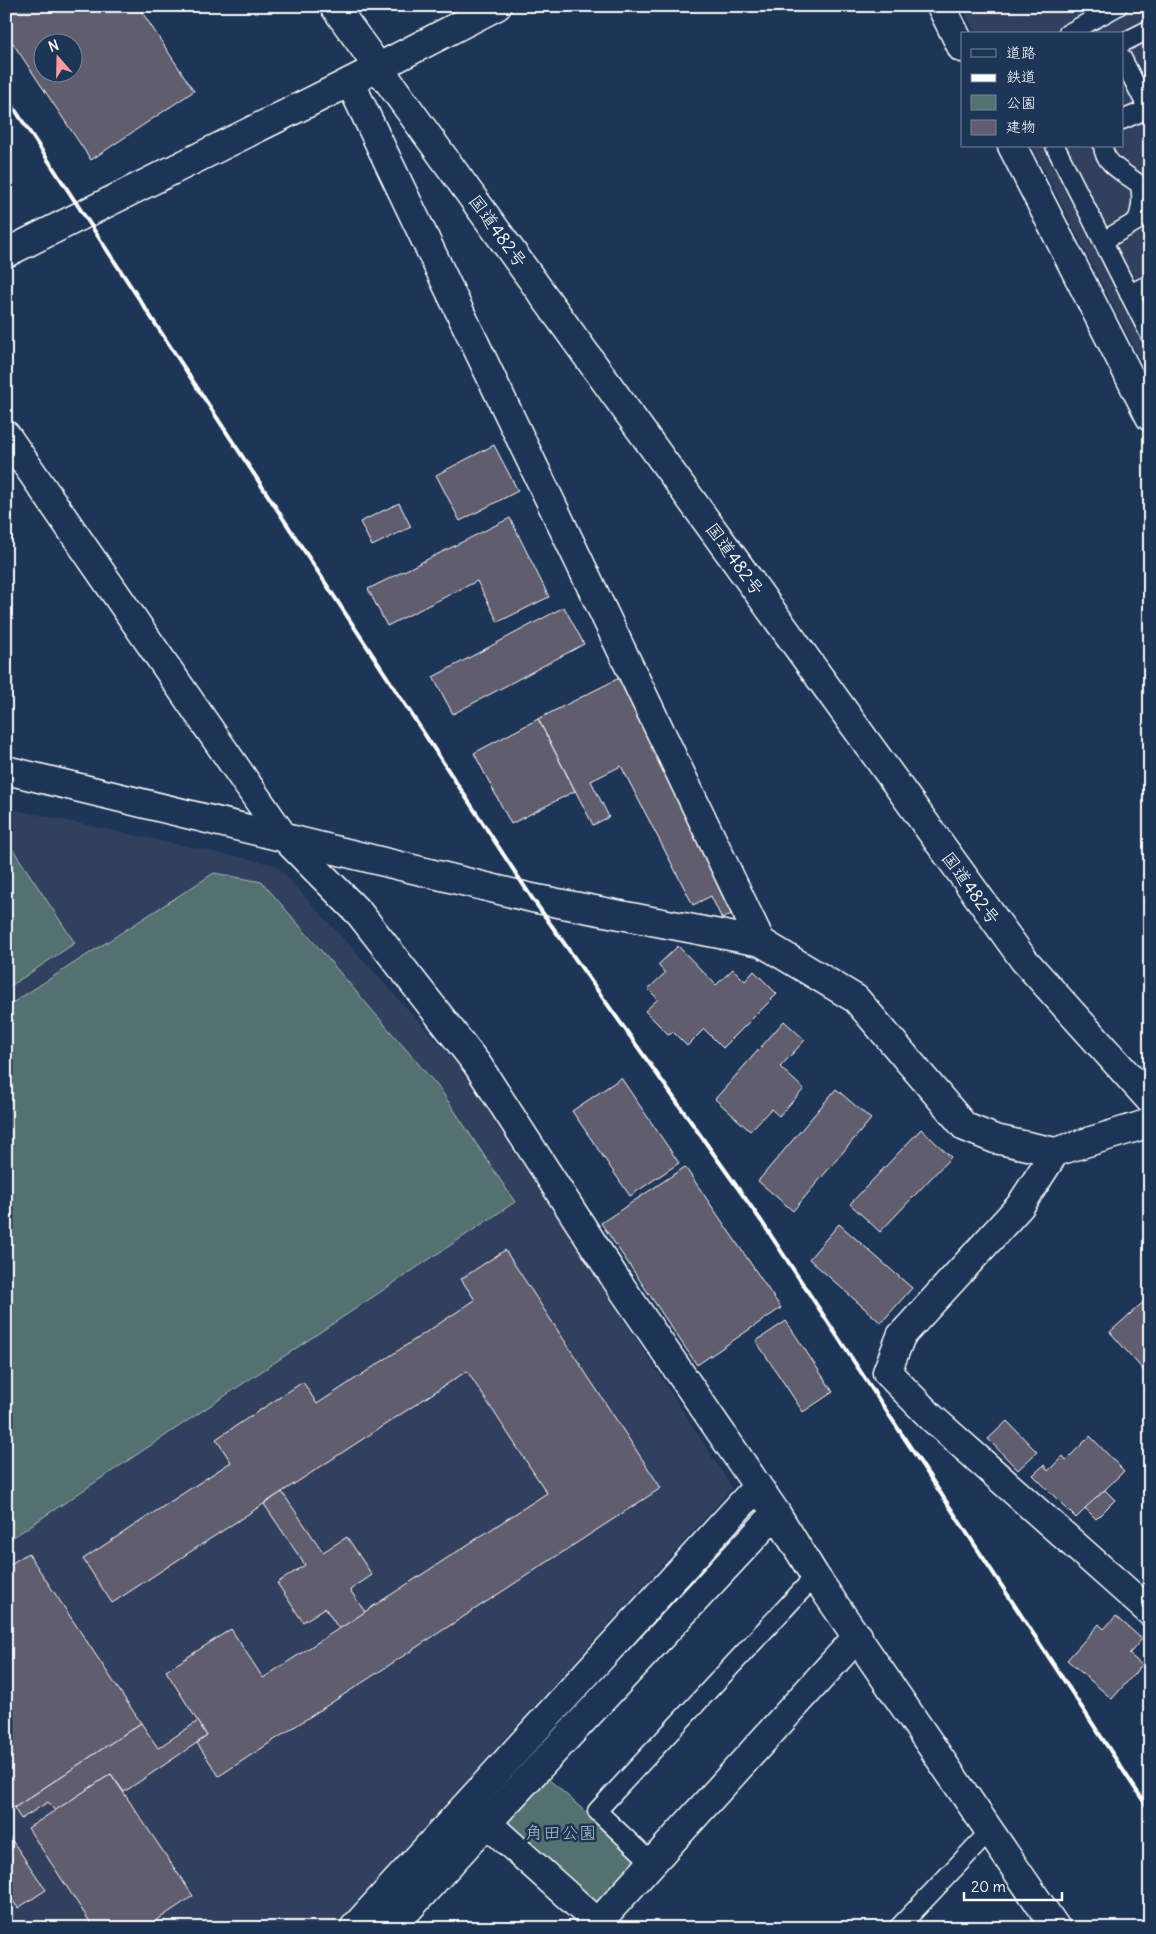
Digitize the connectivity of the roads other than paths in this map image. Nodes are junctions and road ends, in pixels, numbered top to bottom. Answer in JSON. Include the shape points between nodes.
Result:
{"nodes":[{"id":1,"x":334,"y":6,"type":"edge"},
{"id":2,"x":497,"y":6,"type":"edge"},
{"id":3,"x":941,"y":6,"type":"edge"},
{"id":4,"x":1118,"y":6,"type":"edge"},
{"id":5,"x":1150,"y":29,"type":"edge"},
{"id":6,"x":1071,"y":32,"type":"edge"},
{"id":7,"x":1124,"y":42,"type":"edge"},
{"id":8,"x":961,"y":46,"type":"edge"},
{"id":9,"x":1124,"y":61,"type":"edge"},
{"id":10,"x":380,"y":67,"type":"junction"},
{"id":11,"x":350,"y":82,"type":"junction"},
{"id":12,"x":1144,"y":88,"type":"edge"},
{"id":13,"x":1149,"y":111,"type":"edge"},
{"id":14,"x":1124,"y":119,"type":"edge"},
{"id":15,"x":1013,"y":148,"type":"edge"},
{"id":16,"x":1056,"y":148,"type":"edge"},
{"id":17,"x":1104,"y":148,"type":"edge"},
{"id":18,"x":1103,"y":241,"type":"junction"},
{"id":19,"x":6,"y":253,"type":"edge"},
{"id":20,"x":1150,"y":284,"type":"edge"},
{"id":21,"x":1129,"y":294,"type":"junction"},
{"id":22,"x":1150,"y":335,"type":"edge"},
{"id":23,"x":1150,"y":417,"type":"edge"},
{"id":24,"x":6,"y":435,"type":"edge"},
{"id":25,"x":6,"y":770,"type":"edge"},
{"id":26,"x":283,"y":836,"type":"junction"},
{"id":27,"x":761,"y":942,"type":"junction"},
{"id":28,"x":1150,"y":1100,"type":"edge"},
{"id":29,"x":1150,"y":1123,"type":"edge"},
{"id":30,"x":1055,"y":1152,"type":"junction"},
{"id":31,"x":757,"y":1487,"type":"junction"},
{"id":32,"x":776,"y":1513,"type":"junction"},
{"id":33,"x":815,"y":1576,"type":"junction"},
{"id":34,"x":1150,"y":1612,"type":"edge"},
{"id":35,"x":858,"y":1636,"type":"junction"},
{"id":36,"x":486,"y":1823,"type":"junction"},
{"id":37,"x":990,"y":1831,"type":"junction"},
{"id":38,"x":652,"y":1862,"type":"junction"},
{"id":39,"x":596,"y":1925,"type":"edge"},
{"id":40,"x":354,"y":1928,"type":"edge"},
{"id":41,"x":391,"y":1928,"type":"edge"},
{"id":42,"x":898,"y":1928,"type":"edge"},
{"id":43,"x":1056,"y":1928,"type":"edge"}],
"edges":[{"from":1,"to":10,"type":"main road","name":"国道482号"},
{"from":2,"to":10,"type":"main road"},
{"from":3,"to":8,"type":"main road"},
{"from":4,"to":6,"type":"lane"},
{"from":5,"to":7,"type":"lane"},
{"from":9,"to":12,"type":"lane"},
{"from":10,"to":11,"type":"main road"},
{"from":10,"to":28,"type":"main road","name":"国道482号","via":[[1024,960]]},
{"from":11,"to":19,"type":"main road"},
{"from":11,"to":27,"type":"main road"},
{"from":12,"to":13,"type":"lane"},
{"from":13,"to":14,"type":"lane"},
{"from":15,"to":23,"type":"main road"},
{"from":16,"to":18,"type":"lane"},
{"from":17,"to":18,"type":"lane","via":[[1108,160],[1140,185],[1142,209],[1138,221]]},
{"from":18,"to":21,"type":"lane"},
{"from":20,"to":21,"type":"lane"},
{"from":21,"to":22,"type":"lane"},
{"from":24,"to":26,"type":"main road"},
{"from":25,"to":26,"type":"main road"},
{"from":26,"to":27,"type":"main road","via":[[532,898]]},
{"from":26,"to":31,"type":"main road","via":[[360,914],[477,1064],[615,1278]]},
{"from":27,"to":30,"type":"main road","via":[[856,999],[965,1127],[995,1139]]},
{"from":29,"to":30,"type":"main road"},
{"from":30,"to":34,"type":"main road","via":[[1020,1206],[901,1336],[887,1372],[932,1418]]},
{"from":31,"to":32,"type":"main road"},
{"from":31,"to":40,"type":"main road"},
{"from":32,"to":33,"type":"main road"},
{"from":32,"to":36,"type":"main road"},
{"from":33,"to":35,"type":"main road"},
{"from":33,"to":38,"type":"lane","via":[[597,1811]]},
{"from":35,"to":37,"type":"main road"},
{"from":35,"to":38,"type":"main road"},
{"from":36,"to":39,"type":"main road"},
{"from":36,"to":41,"type":"main road"},
{"from":37,"to":42,"type":"lane"},
{"from":37,"to":43,"type":"main road"},
{"from":38,"to":39,"type":"main road"}]}
